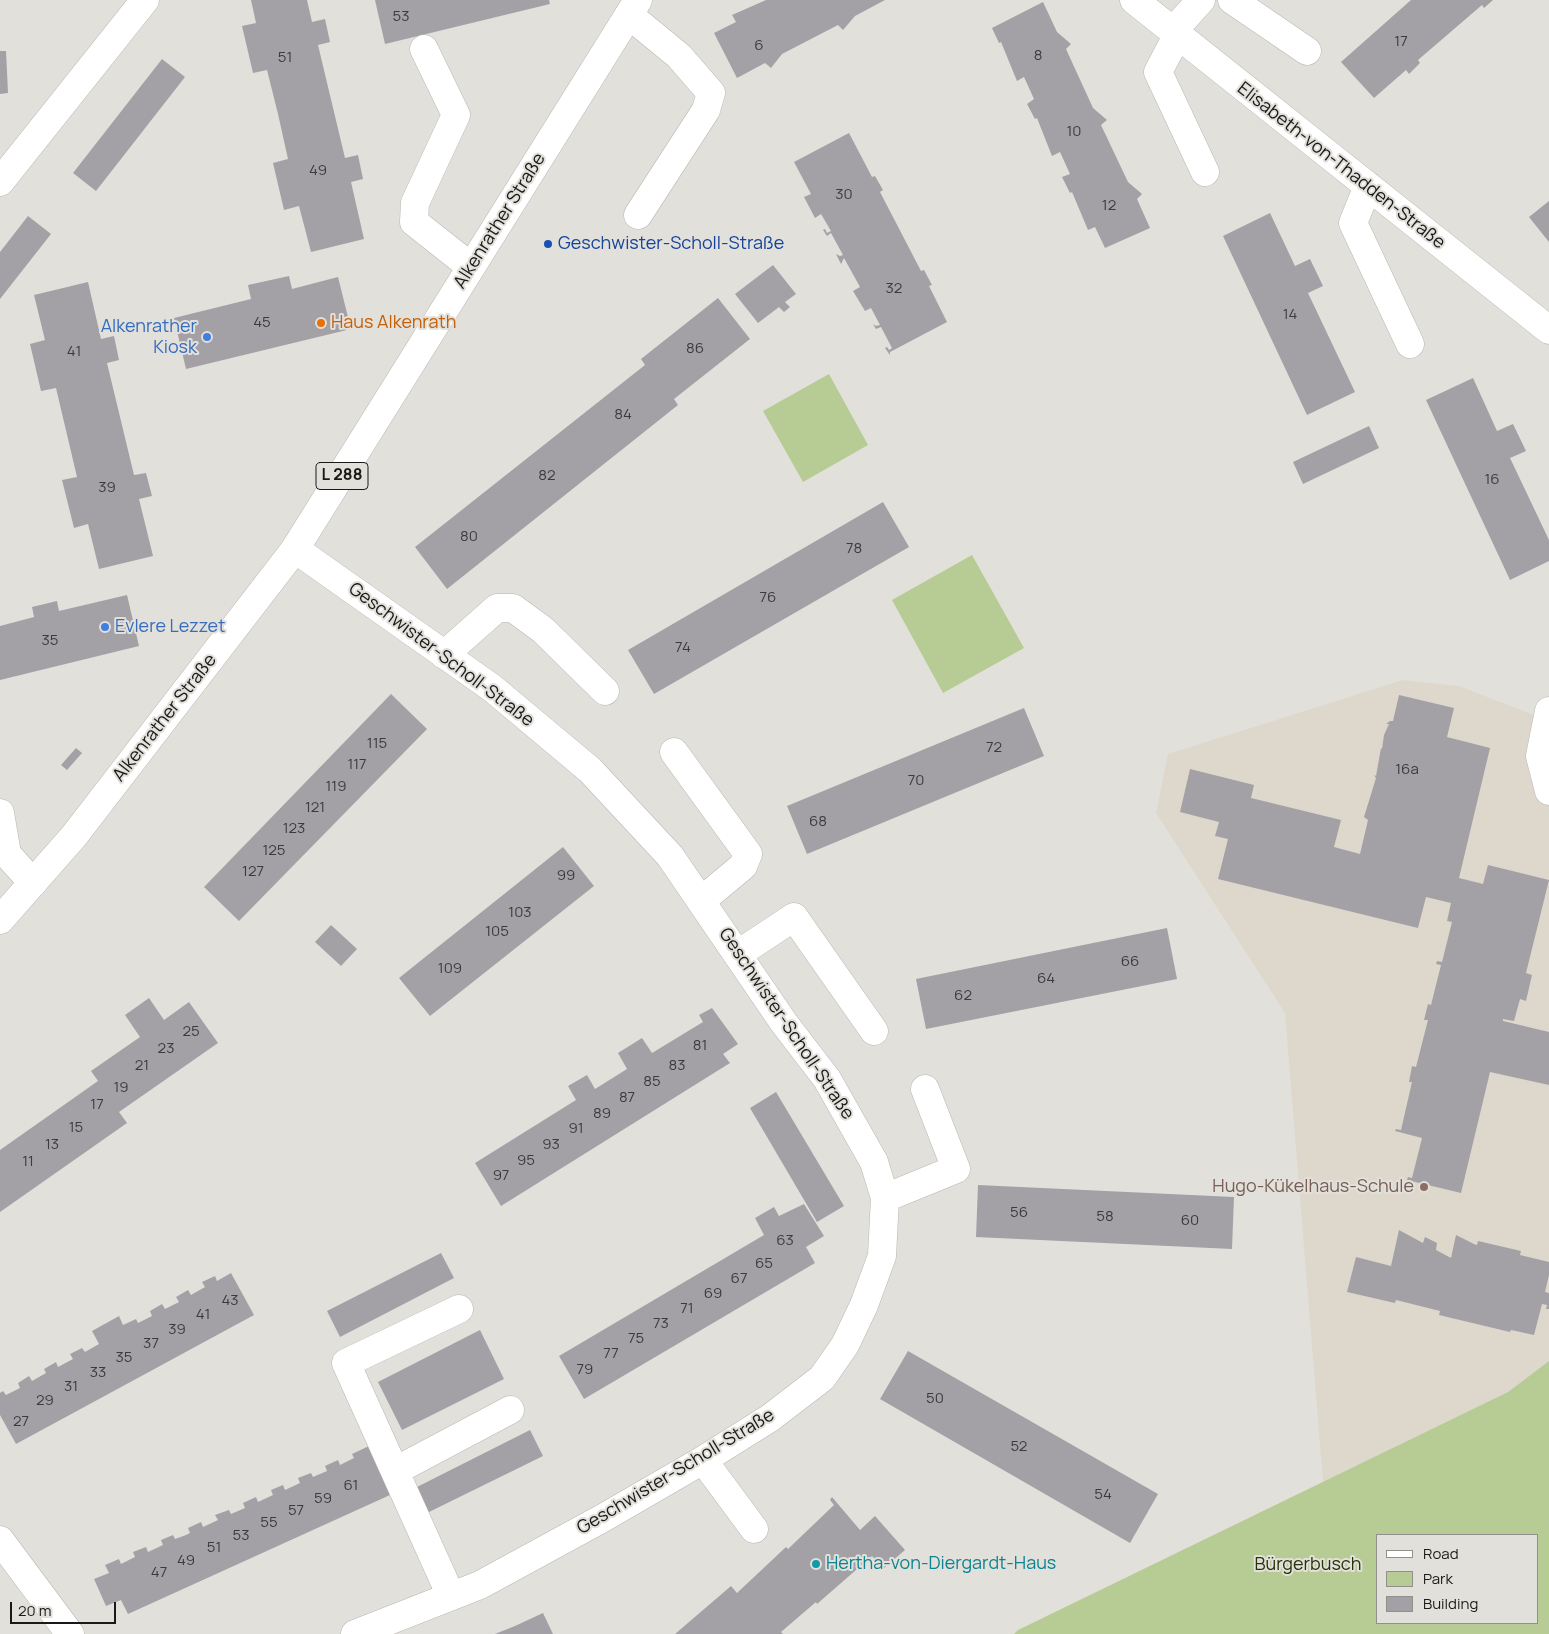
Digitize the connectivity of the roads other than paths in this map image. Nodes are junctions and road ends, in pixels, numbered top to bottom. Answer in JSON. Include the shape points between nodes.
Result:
{"nodes":[{"id":1,"x":145,"y":0,"type":"edge"},
{"id":2,"x":1134,"y":0,"type":"edge"},
{"id":3,"x":1201,"y":0,"type":"edge"},
{"id":4,"x":1232,"y":0,"type":"edge"},
{"id":5,"x":633,"y":7,"type":"edge"},
{"id":6,"x":1174,"y":34,"type":"junction"},
{"id":7,"x":424,"y":49,"type":"dead end"},
{"id":8,"x":1307,"y":51,"type":"dead end"},
{"id":9,"x":1205,"y":172,"type":"dead end"},
{"id":10,"x":0,"y":182,"type":"edge"},
{"id":11,"x":1368,"y":186,"type":"junction"},
{"id":12,"x":638,"y":215,"type":"dead end"},
{"id":13,"x":471,"y":267,"type":"junction"},
{"id":14,"x":1549,"y":330,"type":"edge"},
{"id":15,"x":1410,"y":344,"type":"dead end"},
{"id":16,"x":295,"y":549,"type":"junction"},
{"id":17,"x":444,"y":655,"type":"junction"},
{"id":18,"x":605,"y":691,"type":"dead end"},
{"id":19,"x":1549,"y":711,"type":"edge"},
{"id":20,"x":674,"y":752,"type":"dead end"},
{"id":21,"x":1549,"y":791,"type":"edge"},
{"id":22,"x":0,"y":812,"type":"edge"},
{"id":23,"x":33,"y":883,"type":"junction"},
{"id":24,"x":701,"y":901,"type":"junction"},
{"id":25,"x":0,"y":920,"type":"edge"},
{"id":26,"x":738,"y":954,"type":"junction"},
{"id":27,"x":874,"y":1031,"type":"dead end"},
{"id":28,"x":925,"y":1089,"type":"dead end"},
{"id":29,"x":885,"y":1198,"type":"junction"},
{"id":30,"x":459,"y":1309,"type":"dead end"},
{"id":31,"x":510,"y":1410,"type":"dead end"},
{"id":32,"x":703,"y":1460,"type":"junction"},
{"id":33,"x":395,"y":1470,"type":"junction"},
{"id":34,"x":754,"y":1529,"type":"dead end"},
{"id":35,"x":0,"y":1540,"type":"edge"},
{"id":36,"x":451,"y":1596,"type":"junction"},
{"id":37,"x":70,"y":1634,"type":"edge"},
{"id":38,"x":355,"y":1634,"type":"edge"}],
"edges":[{"from":1,"to":10,"type":"street"},
{"from":2,"to":6,"type":"street","name":"Elisabeth-von-Thadden-Straße"},
{"from":3,"to":6,"type":"street"},
{"from":4,"to":8,"type":"street"},
{"from":5,"to":12,"type":"street","via":[[711,93],[706,110]]},
{"from":5,"to":13,"type":"street","name":"Alkenrather Straße","number":"L 288"},
{"from":6,"to":9,"type":"street","via":[[1158,72]]},
{"from":6,"to":11,"type":"street","name":"Elisabeth-von-Thadden-Straße"},
{"from":7,"to":13,"type":"street","via":[[456,115],[415,203],[414,222]]},
{"from":11,"to":14,"type":"street","name":"Elisabeth-von-Thadden-Straße"},
{"from":11,"to":15,"type":"street","via":[[1353,223]]},
{"from":13,"to":16,"type":"street","name":"Alkenrather Straße","number":"L 288"},
{"from":16,"to":17,"type":"street","name":"Geschwister-Scholl-Straße"},
{"from":16,"to":23,"type":"street","name":"Alkenrather Straße","number":"L 288","via":[[74,836]]},
{"from":17,"to":18,"type":"street","via":[[498,608],[513,608],[543,630]]},
{"from":17,"to":24,"type":"street","name":"Geschwister-Scholl-Straße","via":[[492,688],[590,770],[670,856]]},
{"from":19,"to":21,"type":"street","via":[[1540,756]]},
{"from":20,"to":24,"type":"street","via":[[748,854],[743,866]]},
{"from":22,"to":23,"type":"street","via":[[7,854]]},
{"from":23,"to":25,"type":"street","name":"Alkenrather Straße","number":"L 288"},
{"from":24,"to":26,"type":"street","name":"Geschwister-Scholl-Straße"},
{"from":26,"to":27,"type":"street","via":[[794,917]]},
{"from":26,"to":29,"type":"street","name":"Geschwister-Scholl-Straße","via":[[827,1080],[874,1162]]},
{"from":28,"to":29,"type":"street","via":[[956,1169]]},
{"from":29,"to":32,"type":"street","name":"Geschwister-Scholl-Straße","via":[[882,1256],[845,1345],[822,1378],[770,1418]]},
{"from":30,"to":33,"type":"street","via":[[346,1363]]},
{"from":31,"to":33,"type":"street"},
{"from":32,"to":34,"type":"street"},
{"from":32,"to":36,"type":"street","name":"Geschwister-Scholl-Straße","via":[[480,1585]]},
{"from":33,"to":36,"type":"street"},
{"from":35,"to":37,"type":"street"},
{"from":36,"to":38,"type":"street","name":"Geschwister-Scholl-Straße"}]}
